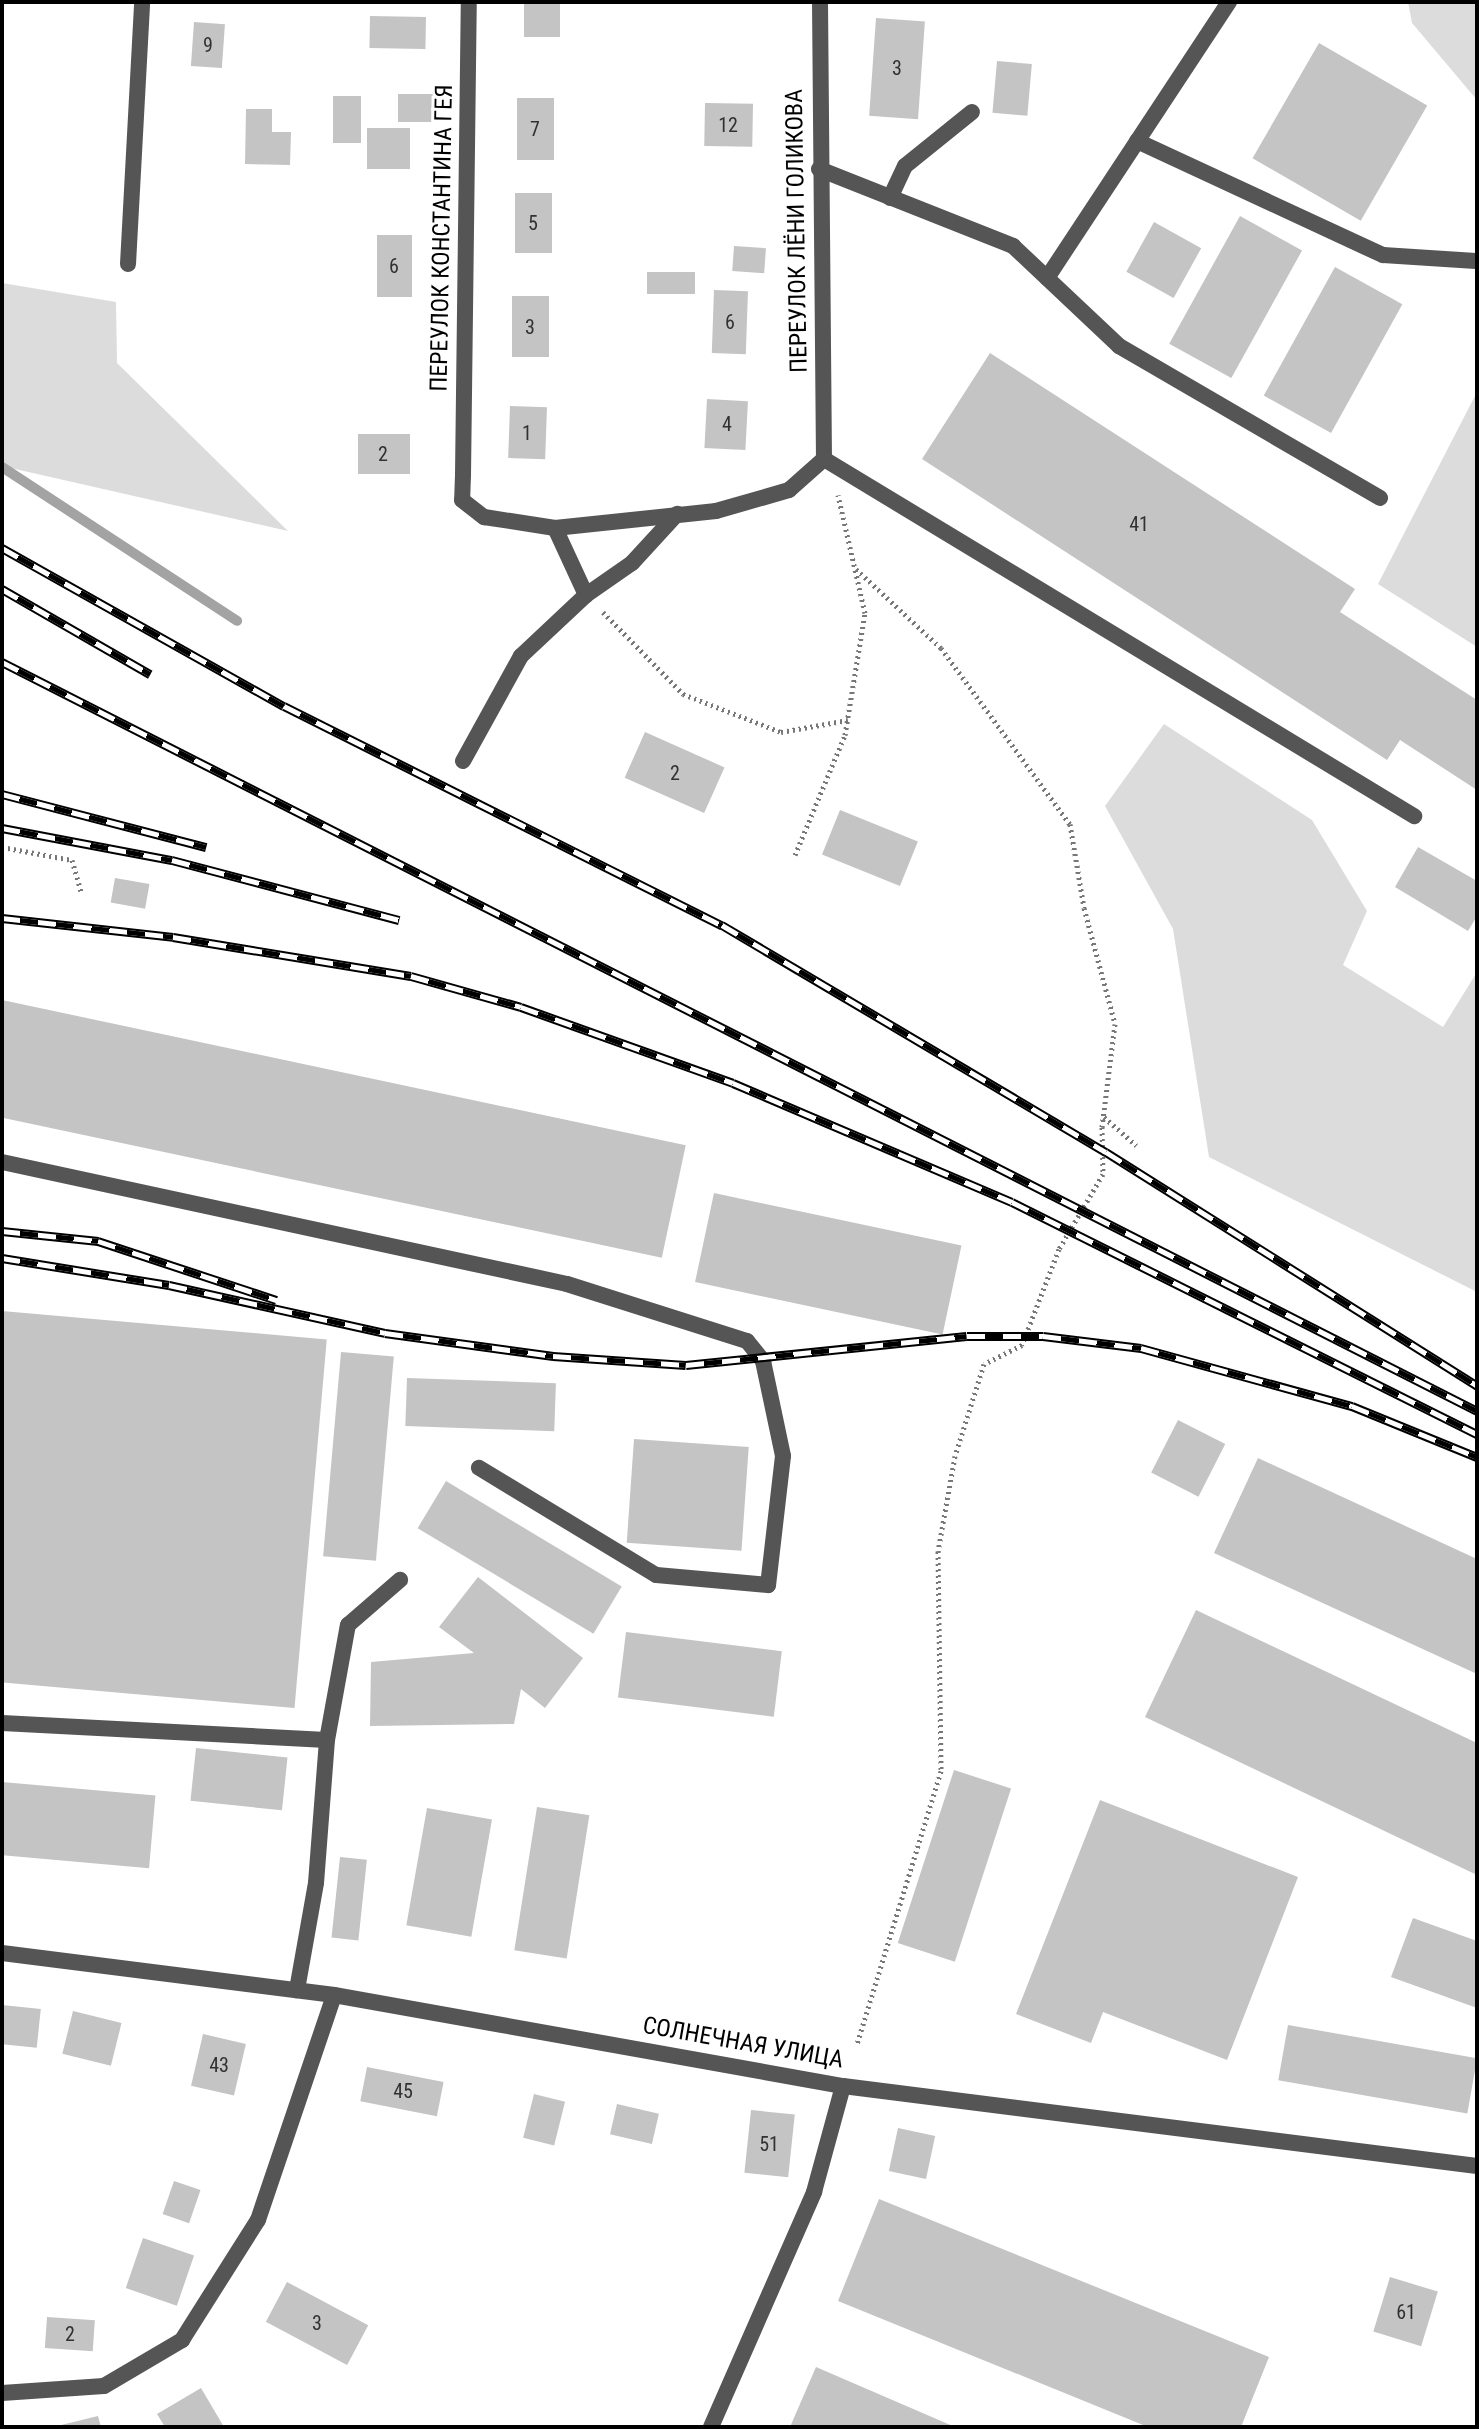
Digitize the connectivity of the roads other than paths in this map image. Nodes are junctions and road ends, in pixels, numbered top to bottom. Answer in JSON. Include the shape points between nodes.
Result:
{"nodes":[{"id":1,"x":142,"y":2,"type":"edge"},
{"id":2,"x":469,"y":2,"type":"edge"},
{"id":3,"x":820,"y":2,"type":"edge"},
{"id":4,"x":1229,"y":2,"type":"edge"},
{"id":5,"x":972,"y":112,"type":"dead end"},
{"id":6,"x":1137,"y":141,"type":"junction"},
{"id":7,"x":819,"y":169,"type":"junction"},
{"id":8,"x":890,"y":198,"type":"junction"},
{"id":9,"x":1476,"y":261,"type":"edge"},
{"id":10,"x":128,"y":264,"type":"dead end"},
{"id":11,"x":1047,"y":278,"type":"junction"},
{"id":12,"x":824,"y":459,"type":"junction"},
{"id":13,"x":1380,"y":498,"type":"dead end"},
{"id":14,"x":677,"y":514,"type":"junction"},
{"id":15,"x":555,"y":528,"type":"junction"},
{"id":16,"x":586,"y":595,"type":"junction"},
{"id":17,"x":463,"y":761,"type":"dead end"},
{"id":18,"x":1414,"y":816,"type":"dead end"},
{"id":19,"x":2,"y":1162,"type":"edge"},
{"id":20,"x":479,"y":1468,"type":"dead end"},
{"id":21,"x":400,"y":1580,"type":"dead end"},
{"id":22,"x":2,"y":1723,"type":"edge"},
{"id":23,"x":327,"y":1740,"type":"junction"},
{"id":24,"x":2,"y":1953,"type":"edge"},
{"id":25,"x":297,"y":1990,"type":"junction"},
{"id":26,"x":334,"y":1995,"type":"junction"},
{"id":27,"x":843,"y":2086,"type":"junction"},
{"id":28,"x":1477,"y":2166,"type":"edge"},
{"id":29,"x":2,"y":2393,"type":"edge"},
{"id":30,"x":711,"y":2427,"type":"edge"}],
"edges":[{"from":1,"to":10,"type":"street"},
{"from":2,"to":15,"type":"street","name":"ПЕРЕУЛОК КОНСТАНТИНА ГЕЯ","via":[[462,500],[484,517]]},
{"from":3,"to":7,"type":"street","name":"ПЕРЕУЛОК ЛЁНИ ГОЛИКОВА"},
{"from":4,"to":6,"type":"street"},
{"from":5,"to":8,"type":"street","via":[[905,166]]},
{"from":6,"to":9,"type":"street","via":[[1383,255]]},
{"from":6,"to":11,"type":"street"},
{"from":7,"to":8,"type":"street"},
{"from":7,"to":12,"type":"street","name":"ПЕРЕУЛОК ЛЁНИ ГОЛИКОВА"},
{"from":8,"to":11,"type":"street","via":[[1013,246]]},
{"from":11,"to":13,"type":"street","via":[[1119,346]]},
{"from":12,"to":14,"type":"street","via":[[789,490]]},
{"from":12,"to":18,"type":"street"},
{"from":14,"to":15,"type":"street"},
{"from":14,"to":16,"type":"street","via":[[632,563]]},
{"from":15,"to":16,"type":"street"},
{"from":16,"to":17,"type":"street","via":[[521,656]]},
{"from":19,"to":20,"type":"street","via":[[567,1284],[747,1341],[763,1361],[783,1456],[768,1585],[656,1575]]},
{"from":21,"to":23,"type":"street","via":[[348,1625]]},
{"from":22,"to":23,"type":"street"},
{"from":23,"to":25,"type":"street","via":[[316,1883]]},
{"from":24,"to":25,"type":"street","name":"СОЛНЕЧНАЯ УЛИЦА"},
{"from":25,"to":26,"type":"street","name":"СОЛНЕЧНАЯ УЛИЦА"},
{"from":26,"to":27,"type":"street","name":"СОЛНЕЧНАЯ УЛИЦА"},
{"from":26,"to":29,"type":"street","via":[[258,2220],[182,2340],[104,2386]]},
{"from":27,"to":28,"type":"street","name":"СОЛНЕЧНАЯ УЛИЦА"},
{"from":27,"to":30,"type":"street","via":[[814,2192]]}]}
